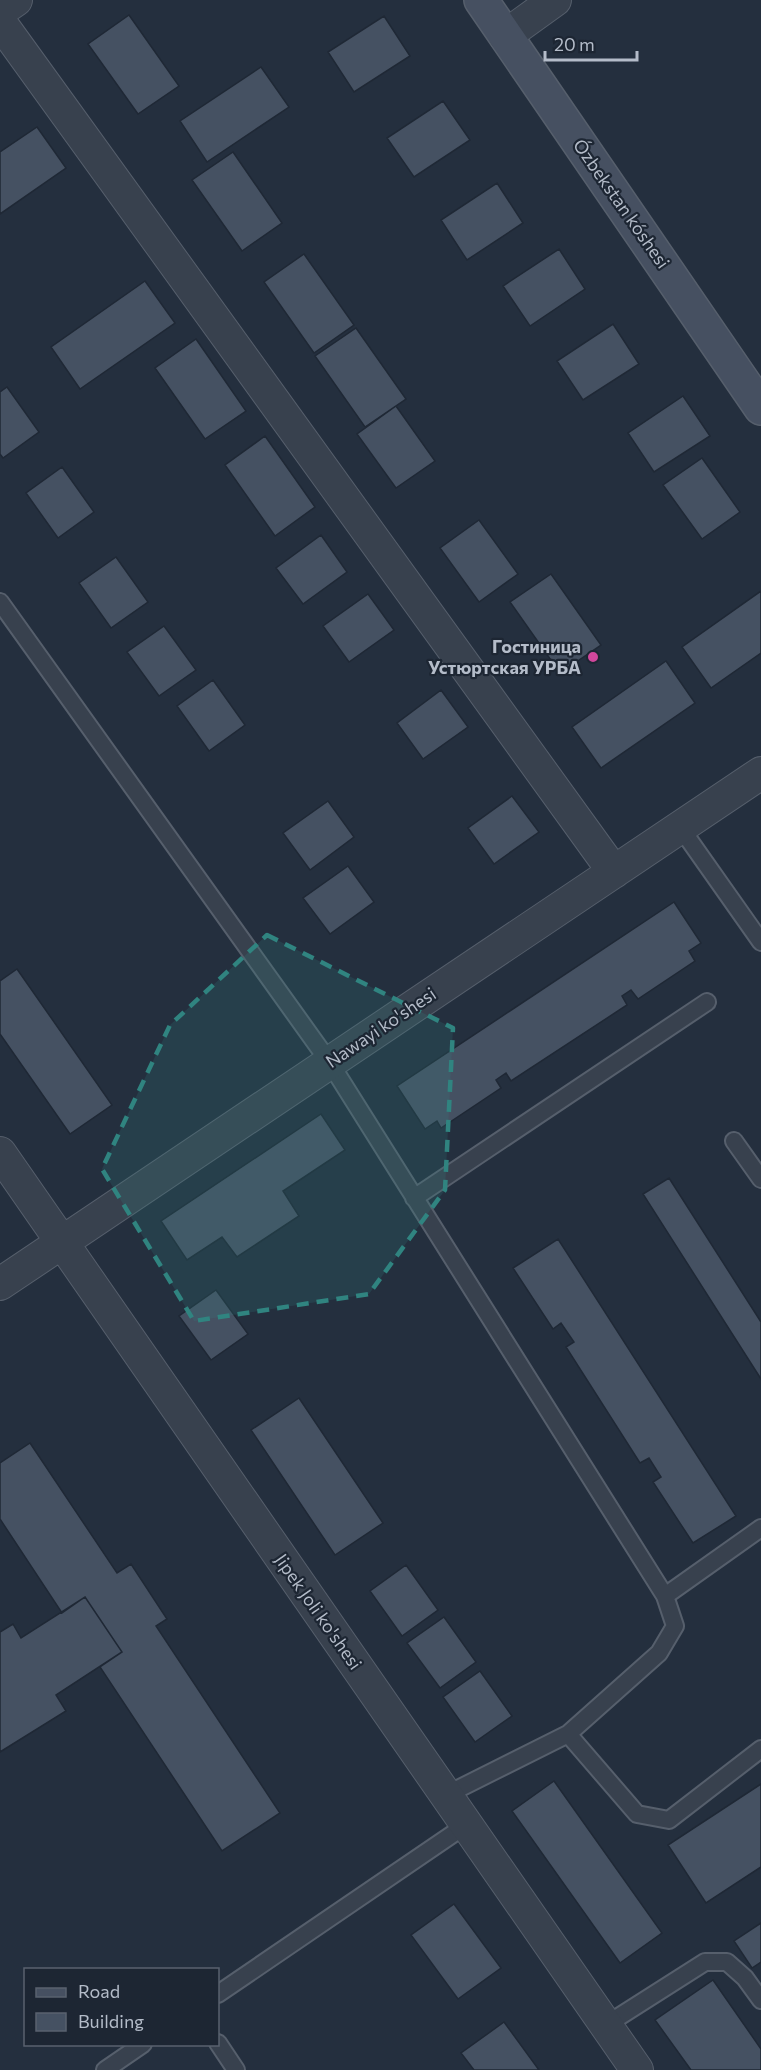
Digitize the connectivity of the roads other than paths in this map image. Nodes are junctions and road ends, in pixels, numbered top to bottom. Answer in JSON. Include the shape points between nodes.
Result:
{"nodes":[{"id":1,"x":16,"y":0,"type":"edge"},
{"id":2,"x":481,"y":0,"type":"edge"},
{"id":3,"x":555,"y":0,"type":"edge"},
{"id":4,"x":0,"y":11,"type":"edge"},
{"id":5,"x":0,"y":22,"type":"edge"},
{"id":6,"x":505,"y":36,"type":"junction"},
{"id":7,"x":761,"y":408,"type":"edge"},
{"id":8,"x":0,"y":602,"type":"edge"},
{"id":9,"x":761,"y":773,"type":"edge"},
{"id":10,"x":680,"y":827,"type":"junction"},
{"id":11,"x":614,"y":872,"type":"junction"},
{"id":12,"x":761,"y":942,"type":"edge"},
{"id":13,"x":707,"y":1002,"type":"dead end"},
{"id":14,"x":330,"y":1063,"type":"junction"},
{"id":15,"x":734,"y":1141,"type":"dead end"},
{"id":16,"x":0,"y":1153,"type":"edge"},
{"id":17,"x":761,"y":1179,"type":"edge"},
{"id":18,"x":414,"y":1198,"type":"junction"},
{"id":19,"x":62,"y":1242,"type":"junction"},
{"id":20,"x":0,"y":1284,"type":"edge"},
{"id":21,"x":761,"y":1528,"type":"edge"},
{"id":22,"x":665,"y":1596,"type":"junction"},
{"id":23,"x":568,"y":1734,"type":"junction"},
{"id":24,"x":761,"y":1749,"type":"edge"},
{"id":25,"x":446,"y":1794,"type":"junction"},
{"id":26,"x":466,"y":1825,"type":"junction"},
{"id":27,"x":219,"y":1993,"type":"edge"},
{"id":28,"x":761,"y":2000,"type":"edge"},
{"id":29,"x":606,"y":2025,"type":"junction"},
{"id":30,"x":219,"y":2044,"type":"edge"},
{"id":31,"x":140,"y":2046,"type":"edge"},
{"id":32,"x":105,"y":2070,"type":"edge"},
{"id":33,"x":236,"y":2070,"type":"edge"},
{"id":34,"x":637,"y":2070,"type":"edge"}],
"edges":[{"from":1,"to":4,"type":"street"},
{"from":2,"to":6,"type":"street","name":"Ózbekstan kóshesi"},
{"from":3,"to":6,"type":"street"},
{"from":5,"to":11,"type":"street"},
{"from":6,"to":7,"type":"street","name":"Ózbekstan kóshesi"},
{"from":8,"to":14,"type":"lane"},
{"from":9,"to":10,"type":"street","name":"Nawayi ko'shesi"},
{"from":10,"to":11,"type":"street","name":"Nawayi ko'shesi"},
{"from":10,"to":12,"type":"lane"},
{"from":11,"to":14,"type":"street","name":"Nawayi ko'shesi"},
{"from":13,"to":18,"type":"lane"},
{"from":14,"to":18,"type":"lane"},
{"from":14,"to":19,"type":"street","name":"Nawayi ko'shesi"},
{"from":15,"to":17,"type":"lane"},
{"from":16,"to":19,"type":"street","name":"Jipek Joli ko'shesi"},
{"from":18,"to":22,"type":"lane"},
{"from":19,"to":20,"type":"street","name":"Nawayi ko'shesi"},
{"from":19,"to":25,"type":"street","name":"Jipek Joli ko'shesi"},
{"from":21,"to":22,"type":"lane"},
{"from":22,"to":23,"type":"lane","via":[[675,1626],[659,1653]]},
{"from":23,"to":24,"type":"lane","via":[[637,1814],[669,1820]]},
{"from":23,"to":25,"type":"lane"},
{"from":25,"to":26,"type":"street","name":"Jipek Joli ko'shesi"},
{"from":26,"to":27,"type":"lane"},
{"from":26,"to":29,"type":"street","name":"Jipek Joli ko'shesi"},
{"from":28,"to":29,"type":"lane","via":[[727,1962],[705,1962]]},
{"from":29,"to":34,"type":"street","name":"Jipek Joli ko'shesi"},
{"from":30,"to":33,"type":"lane"},
{"from":31,"to":32,"type":"lane"}]}
